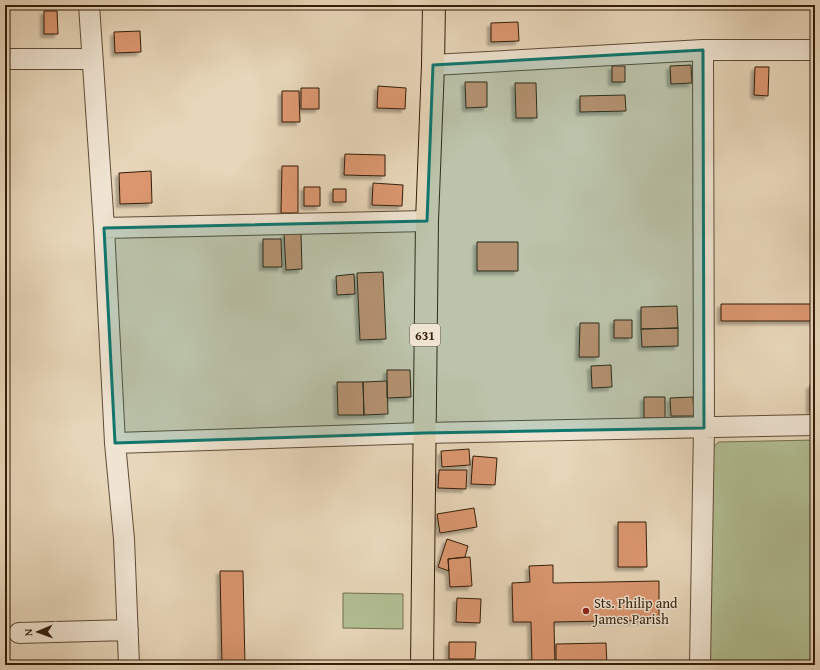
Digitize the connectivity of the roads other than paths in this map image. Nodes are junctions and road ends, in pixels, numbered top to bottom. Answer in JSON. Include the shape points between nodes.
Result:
{"nodes":[{"id":1,"x":89,"y":5,"type":"edge"},
{"id":2,"x":434,"y":5,"type":"edge"},
{"id":3,"x":703,"y":50,"type":"junction"},
{"id":4,"x":815,"y":50,"type":"edge"},
{"id":5,"x":5,"y":59,"type":"edge"},
{"id":6,"x":92,"y":59,"type":"junction"},
{"id":7,"x":433,"y":65,"type":"junction"},
{"id":8,"x":427,"y":221,"type":"junction"},
{"id":9,"x":104,"y":228,"type":"junction"},
{"id":10,"x":815,"y":425,"type":"edge"},
{"id":11,"x":704,"y":428,"type":"junction"},
{"id":12,"x":424,"y":432,"type":"junction"},
{"id":13,"x":115,"y":443,"type":"junction"},
{"id":14,"x":128,"y":630,"type":"junction"},
{"id":15,"x":19,"y":633,"type":"dead end"},
{"id":16,"x":129,"y":665,"type":"edge"},
{"id":17,"x":422,"y":665,"type":"edge"},
{"id":18,"x":700,"y":665,"type":"edge"}],
"edges":[{"from":1,"to":6,"type":"street"},
{"from":2,"to":7,"type":"main road","number":"631"},
{"from":3,"to":4,"type":"street"},
{"from":3,"to":7,"type":"street"},
{"from":3,"to":11,"type":"street"},
{"from":5,"to":6,"type":"street"},
{"from":6,"to":9,"type":"street"},
{"from":7,"to":8,"type":"main road","number":"631"},
{"from":8,"to":9,"type":"street"},
{"from":8,"to":12,"type":"main road","number":"631"},
{"from":9,"to":13,"type":"street"},
{"from":10,"to":11,"type":"street"},
{"from":11,"to":12,"type":"street"},
{"from":11,"to":18,"type":"street"},
{"from":12,"to":13,"type":"street"},
{"from":12,"to":17,"type":"main road","number":"631"},
{"from":13,"to":14,"type":"street","via":[[124,539]]},
{"from":14,"to":15,"type":"street"},
{"from":14,"to":16,"type":"street"}]}
